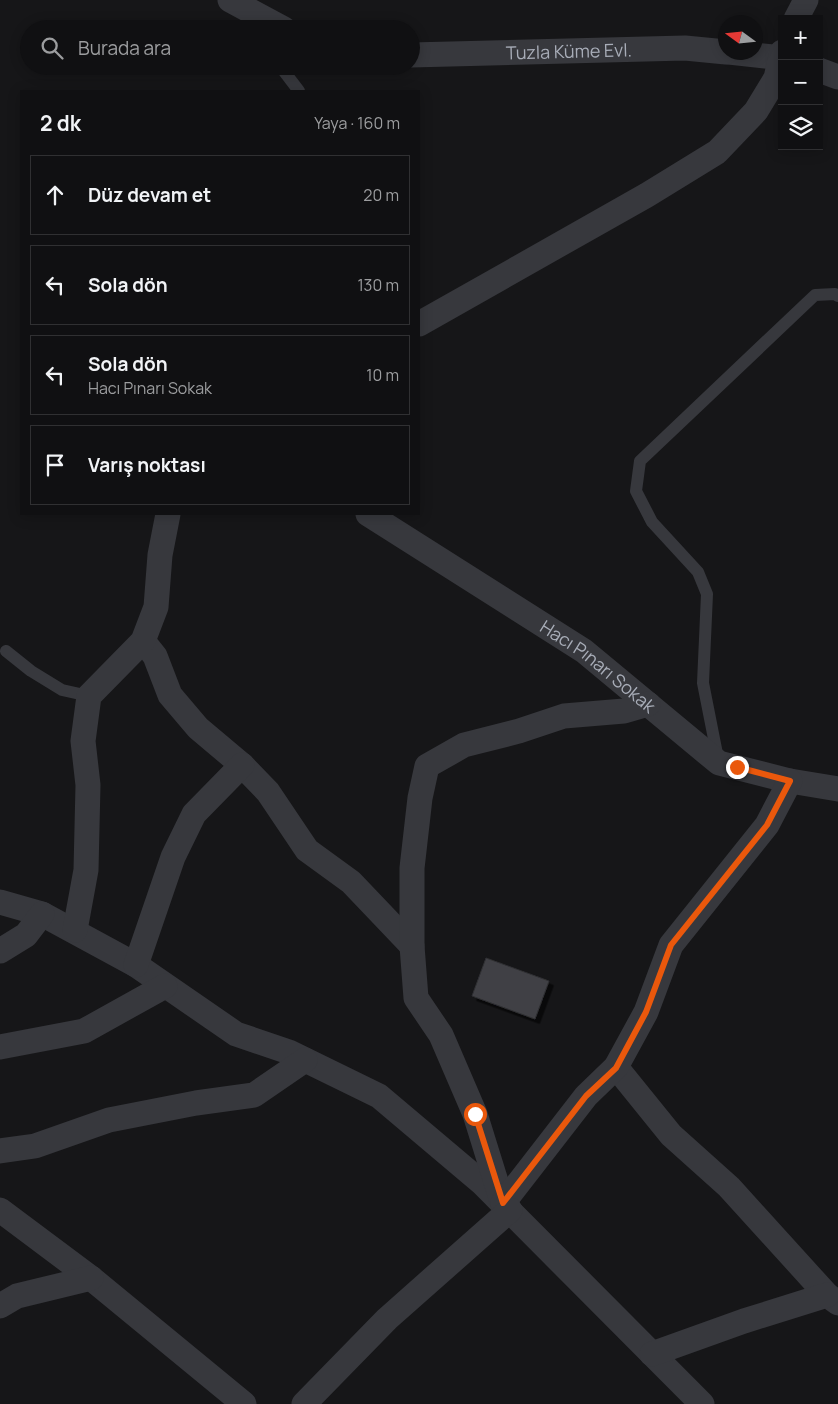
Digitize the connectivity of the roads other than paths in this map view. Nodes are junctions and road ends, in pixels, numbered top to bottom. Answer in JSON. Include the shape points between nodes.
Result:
{"nodes":[{"id":1,"x":806,"y":0,"type":"edge"},
{"id":2,"x":243,"y":13,"type":"edge"},
{"id":3,"x":798,"y":15,"type":"edge"},
{"id":4,"x":261,"y":20,"type":"edge"},
{"id":5,"x":718,"y":51,"type":"edge"},
{"id":6,"x":420,"y":55,"type":"edge"},
{"id":7,"x":763,"y":55,"type":"edge"},
{"id":8,"x":778,"y":56,"type":"edge"},
{"id":9,"x":780,"y":60,"type":"edge"},
{"id":10,"x":823,"y":71,"type":"edge"},
{"id":11,"x":287,"y":75,"type":"edge"},
{"id":12,"x":838,"y":77,"type":"edge"},
{"id":13,"x":298,"y":90,"type":"edge"},
{"id":14,"x":838,"y":296,"type":"edge"},
{"id":15,"x":420,"y":323,"type":"edge"},
{"id":16,"x":168,"y":515,"type":"edge"},
{"id":17,"x":370,"y":515,"type":"edge"},
{"id":18,"x":142,"y":641,"type":"junction"},
{"id":19,"x":6,"y":650,"type":"dead end"},
{"id":20,"x":89,"y":696,"type":"junction"},
{"id":21,"x":648,"y":704,"type":"junction"},
{"id":22,"x":719,"y":762,"type":"junction"},
{"id":23,"x":242,"y":765,"type":"junction"},
{"id":24,"x":790,"y":781,"type":"junction"},
{"id":25,"x":838,"y":789,"type":"edge"},
{"id":26,"x":0,"y":902,"type":"edge"},
{"id":27,"x":42,"y":914,"type":"junction"},
{"id":28,"x":75,"y":930,"type":"junction"},
{"id":29,"x":412,"y":946,"type":"junction"},
{"id":30,"x":0,"y":951,"type":"edge"},
{"id":31,"x":136,"y":965,"type":"junction"},
{"id":32,"x":165,"y":986,"type":"junction"},
{"id":33,"x":0,"y":1047,"type":"edge"},
{"id":34,"x":305,"y":1060,"type":"junction"},
{"id":35,"x":616,"y":1068,"type":"junction"},
{"id":36,"x":0,"y":1151,"type":"edge"},
{"id":37,"x":506,"y":1207,"type":"junction"},
{"id":38,"x":0,"y":1210,"type":"edge"},
{"id":39,"x":91,"y":1278,"type":"junction"},
{"id":40,"x":833,"y":1299,"type":"edge"},
{"id":41,"x":0,"y":1306,"type":"edge"},
{"id":42,"x":652,"y":1354,"type":"junction"},
{"id":43,"x":244,"y":1404,"type":"edge"},
{"id":44,"x":304,"y":1404,"type":"edge"},
{"id":45,"x":702,"y":1404,"type":"edge"}],
"edges":[{"from":1,"to":3,"type":"street"},
{"from":2,"to":4,"type":"street"},
{"from":5,"to":6,"type":"street","name":"Tuzla Küme Evl.","via":[[685,48]]},
{"from":7,"to":8,"type":"street"},
{"from":9,"to":15,"type":"street","via":[[776,78],[756,111],[717,152],[647,196]]},
{"from":10,"to":12,"type":"street"},
{"from":11,"to":13,"type":"lane"},
{"from":14,"to":22,"type":"lane","via":[[815,295],[640,461],[636,491],[652,522],[698,572],[707,594],[703,683]]},
{"from":16,"to":18,"type":"street","via":[[160,555],[156,607]]},
{"from":17,"to":21,"type":"street","name":"Hacı Pınarı Sokak","via":[[584,651]]},
{"from":18,"to":20,"type":"street"},
{"from":18,"to":23,"type":"street","via":[[154,656],[170,696],[198,728]]},
{"from":19,"to":20,"type":"lane","via":[[31,671],[62,690]]},
{"from":20,"to":28,"type":"street","via":[[83,740],[88,785],[86,870]]},
{"from":21,"to":22,"type":"street","name":"Hacı Pınarı Sokak"},
{"from":21,"to":29,"type":"street","via":[[624,711],[564,716],[464,745],[426,766],[412,868]]},
{"from":22,"to":24,"type":"street","name":"Hacı Pınarı Sokak"},
{"from":23,"to":29,"type":"street","via":[[268,792],[307,850],[351,882]]},
{"from":23,"to":31,"type":"street","via":[[194,814],[173,858]]},
{"from":24,"to":25,"type":"street","name":"Hacı Pınarı Sokak"},
{"from":24,"to":35,"type":"street","via":[[767,825],[671,945],[646,1012]]},
{"from":26,"to":27,"type":"street"},
{"from":27,"to":28,"type":"street"},
{"from":27,"to":30,"type":"street","via":[[26,935]]},
{"from":28,"to":31,"type":"street"},
{"from":29,"to":37,"type":"street","via":[[416,998],[441,1035],[475,1114]]},
{"from":31,"to":32,"type":"street"},
{"from":32,"to":33,"type":"street","via":[[84,1031]]},
{"from":32,"to":34,"type":"street","via":[[236,1034]]},
{"from":34,"to":36,"type":"street","via":[[254,1095],[109,1120],[35,1146]]},
{"from":34,"to":37,"type":"street","via":[[379,1096]]},
{"from":35,"to":37,"type":"street","via":[[586,1096]]},
{"from":35,"to":40,"type":"street","via":[[671,1135],[729,1187]]},
{"from":37,"to":42,"type":"street"},
{"from":37,"to":44,"type":"street","via":[[387,1319]]},
{"from":38,"to":39,"type":"street"},
{"from":39,"to":41,"type":"street","via":[[17,1296]]},
{"from":39,"to":43,"type":"street"},
{"from":40,"to":42,"type":"street","via":[[744,1321]]},
{"from":42,"to":45,"type":"street"}]}
